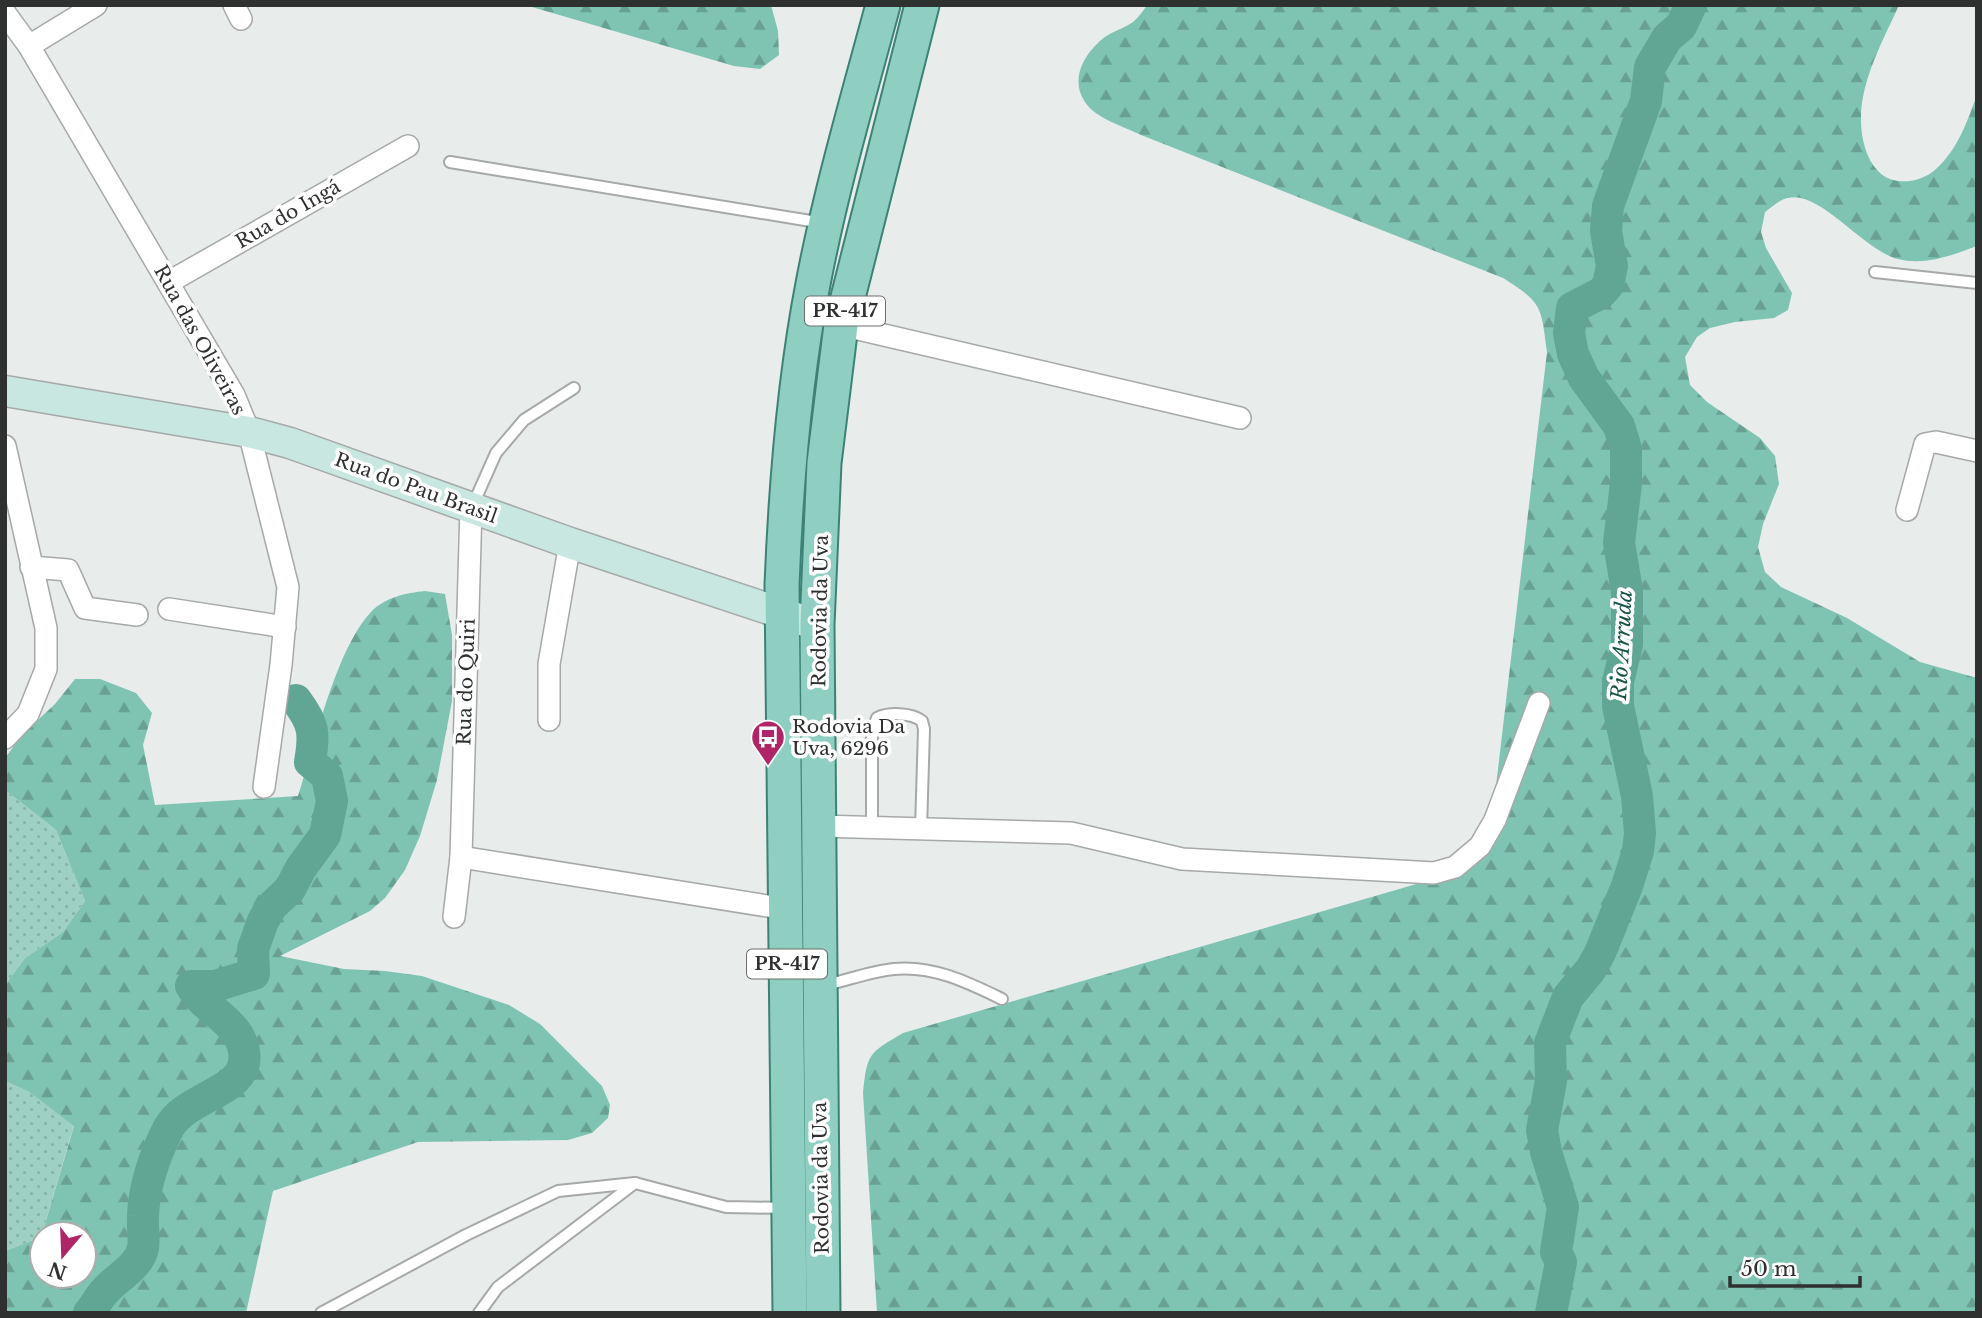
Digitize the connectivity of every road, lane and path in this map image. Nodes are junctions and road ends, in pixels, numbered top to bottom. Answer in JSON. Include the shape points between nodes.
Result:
{"nodes":[{"id":1,"x":96,"y":5,"type":"edge"},
{"id":2,"x":883,"y":5,"type":"edge"},
{"id":3,"x":922,"y":5,"type":"edge"},
{"id":4,"x":5,"y":13,"type":"edge"},
{"id":5,"x":29,"y":46,"type":"junction"},
{"id":6,"x":408,"y":146,"type":"dead end"},
{"id":7,"x":450,"y":162,"type":"dead end"},
{"id":8,"x":825,"y":223,"type":"junction"},
{"id":9,"x":1875,"y":272,"type":"dead end"},
{"id":10,"x":169,"y":282,"type":"junction"},
{"id":11,"x":1977,"y":284,"type":"edge"},
{"id":12,"x":841,"y":325,"type":"junction"},
{"id":13,"x":574,"y":388,"type":"dead end"},
{"id":14,"x":5,"y":390,"type":"edge"},
{"id":15,"x":1240,"y":418,"type":"dead end"},
{"id":16,"x":249,"y":432,"type":"junction"},
{"id":17,"x":5,"y":446,"type":"edge"},
{"id":18,"x":1977,"y":451,"type":"edge"},
{"id":19,"x":471,"y":507,"type":"junction"},
{"id":20,"x":1907,"y":510,"type":"dead end"},
{"id":21,"x":570,"y":543,"type":"junction"},
{"id":22,"x":31,"y":567,"type":"junction"},
{"id":23,"x":169,"y":609,"type":"dead end"},
{"id":24,"x":137,"y":615,"type":"dead end"},
{"id":25,"x":784,"y":615,"type":"junction"},
{"id":26,"x":817,"y":625,"type":"junction"},
{"id":27,"x":285,"y":627,"type":"junction"},
{"id":28,"x":1539,"y":703,"type":"dead end"},
{"id":29,"x":549,"y":720,"type":"dead end"},
{"id":30,"x":5,"y":738,"type":"edge"},
{"id":31,"x":264,"y":787,"type":"dead end"},
{"id":32,"x":818,"y":826,"type":"junction"},
{"id":33,"x":873,"y":828,"type":"junction"},
{"id":34,"x":921,"y":829,"type":"junction"},
{"id":35,"x":461,"y":857,"type":"junction"},
{"id":36,"x":786,"y":909,"type":"junction"},
{"id":37,"x":454,"y":917,"type":"dead end"},
{"id":38,"x":820,"y":987,"type":"junction"},
{"id":39,"x":1002,"y":999,"type":"dead end"},
{"id":40,"x":635,"y":1183,"type":"junction"},
{"id":41,"x":789,"y":1208,"type":"junction"},
{"id":42,"x":321,"y":1313,"type":"edge"},
{"id":43,"x":478,"y":1313,"type":"edge"},
{"id":44,"x":790,"y":1313,"type":"edge"},
{"id":45,"x":822,"y":1313,"type":"edge"}],
"edges":[{"from":1,"to":5,"type":"street"},
{"from":2,"to":8,"type":"main road","name":"Rodovia da Uva","number":"PR-417"},
{"from":3,"to":12,"type":"main road","name":"Rodovia da Uva","number":"PR-417"},
{"from":4,"to":5,"type":"street","name":"Rua das Oliveiras"},
{"from":5,"to":10,"type":"street","name":"Rua das Oliveiras"},
{"from":6,"to":10,"type":"street","name":"Rua do Ingá"},
{"from":7,"to":8,"type":"lane"},
{"from":8,"to":25,"type":"main road","name":"Rodovia da Uva","number":"PR-417","via":[[795,401],[785,508]]},
{"from":9,"to":11,"type":"lane"},
{"from":10,"to":16,"type":"street","name":"Rua das Oliveiras","via":[[234,395]]},
{"from":12,"to":15,"type":"street"},
{"from":12,"to":26,"type":"main road","name":"Rodovia da Uva","number":"PR-417","via":[[824,463]]},
{"from":13,"to":19,"type":"lane","via":[[524,419],[496,453]]},
{"from":14,"to":16,"type":"street","name":"Rua do Pau Brasil"},
{"from":16,"to":19,"type":"street","name":"Rua do Pau Brasil"},
{"from":16,"to":27,"type":"street","name":"Rua das Oliveiras","via":[[288,587]]},
{"from":17,"to":22,"type":"street"},
{"from":18,"to":20,"type":"street","via":[[1925,444]]},
{"from":19,"to":21,"type":"street","name":"Rua do Pau Brasil"},
{"from":19,"to":35,"type":"street","name":"Rua do Quiri"},
{"from":21,"to":25,"type":"street","name":"Rua do Pau Brasil"},
{"from":21,"to":29,"type":"street","via":[[549,664]]},
{"from":22,"to":24,"type":"street","via":[[68,570],[85,608]]},
{"from":22,"to":30,"type":"street","via":[[46,628],[46,669],[28,714]]},
{"from":23,"to":27,"type":"street"},
{"from":25,"to":26,"type":"street","name":"Rua do Pau Brasil"},
{"from":25,"to":36,"type":"main road","name":"Rodovia da Uva","number":"PR-417"},
{"from":26,"to":32,"type":"main road","name":"Rodovia da Uva","number":"PR-417"},
{"from":27,"to":31,"type":"street","name":"Rua das Oliveiras"},
{"from":28,"to":34,"type":"street","via":[[1495,820],[1480,846],[1455,867],[1434,873],[1182,859],[1071,833]]},
{"from":32,"to":33,"type":"street"},
{"from":32,"to":38,"type":"main road","name":"Rodovia da Uva","number":"PR-417"},
{"from":33,"to":34,"type":"street"},
{"from":33,"to":34,"type":"lane","via":[[872,732],[877,718],[885,714],[916,716],[922,721]]},
{"from":35,"to":36,"type":"street"},
{"from":35,"to":37,"type":"street","name":"Rua do Quiri"},
{"from":36,"to":41,"type":"main road","name":"Rodovia da Uva","number":"PR-417"},
{"from":38,"to":39,"type":"lane","via":[[893,969],[921,968],[968,982]]},
{"from":38,"to":45,"type":"main road","name":"Rodovia da Uva","number":"PR-417"},
{"from":40,"to":41,"type":"lane","via":[[726,1207]]},
{"from":40,"to":42,"type":"lane","via":[[558,1191]]},
{"from":40,"to":43,"type":"lane","via":[[498,1287]]},
{"from":41,"to":44,"type":"main road","name":"Rodovia da Uva","number":"PR-417"}]}
